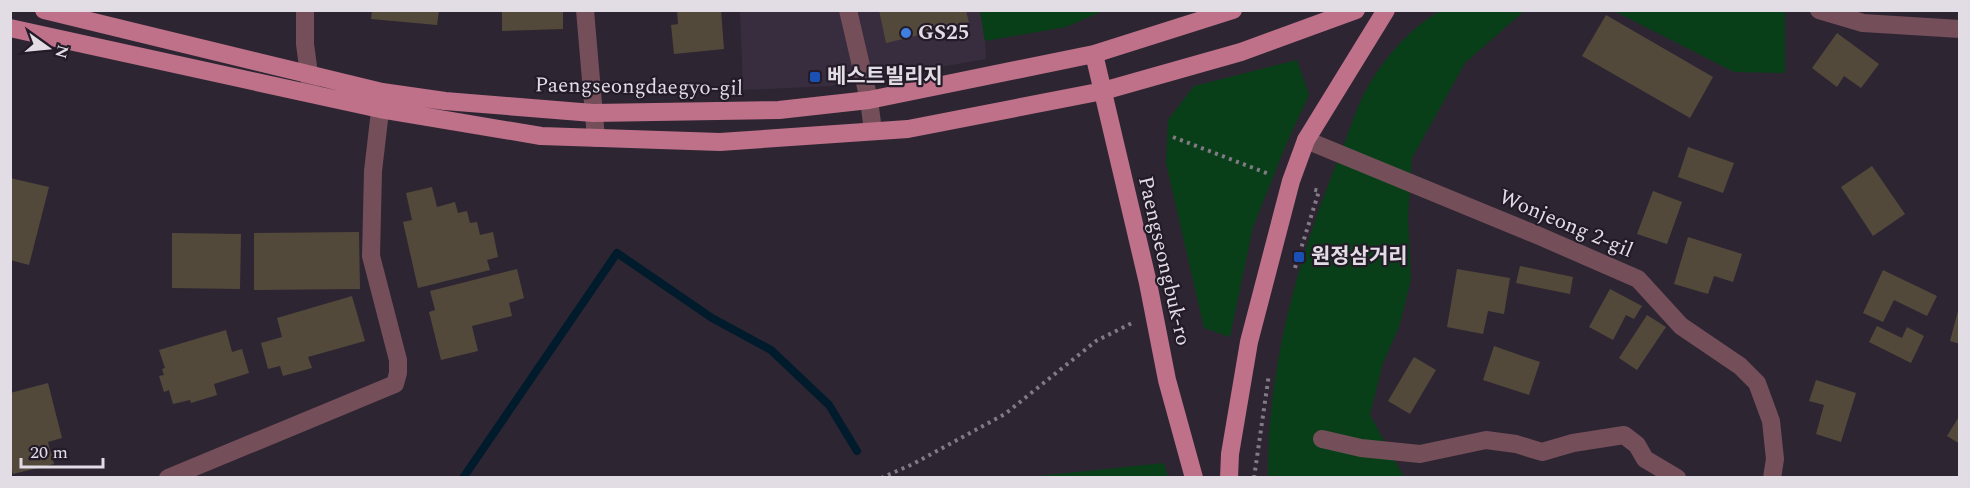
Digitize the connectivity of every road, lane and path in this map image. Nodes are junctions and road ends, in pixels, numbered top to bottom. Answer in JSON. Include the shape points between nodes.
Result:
{"nodes":[{"id":1,"x":44,"y":10,"type":"edge"},
{"id":2,"x":304,"y":10,"type":"edge"},
{"id":3,"x":585,"y":10,"type":"edge"},
{"id":4,"x":848,"y":10,"type":"edge"},
{"id":5,"x":1233,"y":10,"type":"edge"},
{"id":6,"x":1356,"y":10,"type":"edge"},
{"id":7,"x":1386,"y":10,"type":"edge"},
{"id":8,"x":1819,"y":10,"type":"edge"},
{"id":9,"x":10,"y":28,"type":"edge"},
{"id":10,"x":1959,"y":29,"type":"edge"},
{"id":11,"x":1094,"y":54,"type":"junction"},
{"id":12,"x":310,"y":74,"type":"junction"},
{"id":13,"x":1102,"y":91,"type":"junction"},
{"id":14,"x":311,"y":94,"type":"junction"},
{"id":15,"x":381,"y":100,"type":"junction"},
{"id":16,"x":869,"y":100,"type":"junction"},
{"id":17,"x":593,"y":113,"type":"junction"},
{"id":18,"x":873,"y":131,"type":"junction"},
{"id":19,"x":1173,"y":137,"type":"dead end"},
{"id":20,"x":596,"y":138,"type":"junction"},
{"id":21,"x":1306,"y":140,"type":"junction"},
{"id":22,"x":1269,"y":174,"type":"dead end"},
{"id":23,"x":1291,"y":182,"type":"junction"},
{"id":24,"x":1291,"y":279,"type":"dead end"},
{"id":25,"x":1154,"y":314,"type":"junction"},
{"id":26,"x":1270,"y":367,"type":"dead end"},
{"id":27,"x":1322,"y":439,"type":"dead end"},
{"id":28,"x":168,"y":477,"type":"edge"},
{"id":29,"x":881,"y":477,"type":"edge"},
{"id":30,"x":1194,"y":477,"type":"edge"},
{"id":31,"x":1229,"y":477,"type":"edge"},
{"id":32,"x":1254,"y":477,"type":"edge"},
{"id":33,"x":1677,"y":477,"type":"edge"},
{"id":34,"x":1772,"y":477,"type":"edge"}],
"edges":[{"from":1,"to":12,"type":"main road","name":"Paengseongdaegyo-gil"},
{"from":2,"to":12,"type":"street"},
{"from":3,"to":17,"type":"street"},
{"from":4,"to":16,"type":"street"},
{"from":5,"to":11,"type":"main road","name":"Paengseongdaegyo-gil"},
{"from":6,"to":13,"type":"main road","via":[[1241,52]]},
{"from":7,"to":21,"type":"main road"},
{"from":8,"to":10,"type":"street","via":[[1863,23]]},
{"from":9,"to":14,"type":"main road"},
{"from":11,"to":13,"type":"main road","name":"Paengseongbuk-ro"},
{"from":11,"to":16,"type":"main road","name":"Paengseongdaegyo-gil"},
{"from":12,"to":14,"type":"street"},
{"from":12,"to":15,"type":"main road","name":"Paengseongdaegyo-gil"},
{"from":13,"to":18,"type":"main road","via":[[908,129]]},
{"from":13,"to":25,"type":"main road","name":"Paengseongbuk-ro"},
{"from":14,"to":15,"type":"main road"},
{"from":15,"to":17,"type":"main road","name":"Paengseongdaegyo-gil"},
{"from":15,"to":20,"type":"main road","via":[[541,136]]},
{"from":15,"to":28,"type":"street","via":[[370,256],[398,360],[395,384]]},
{"from":16,"to":17,"type":"main road","name":"Paengseongdaegyo-gil","via":[[779,110]]},
{"from":16,"to":18,"type":"street"},
{"from":17,"to":20,"type":"street"},
{"from":18,"to":20,"type":"main road","via":[[720,142]]},
{"from":19,"to":22,"type":"path"},
{"from":21,"to":23,"type":"main road"},
{"from":21,"to":34,"type":"street","name":"Wonjeong 2-gil","via":[[1638,279],[1681,326],[1740,366],[1756,383],[1771,421],[1775,459]]},
{"from":23,"to":24,"type":"path","via":[[1319,191]]},
{"from":23,"to":31,"type":"main road","via":[[1249,342]]},
{"from":25,"to":29,"type":"path","via":[[1096,340],[1005,414]]},
{"from":25,"to":30,"type":"main road","name":"Paengseongbuk-ro","via":[[1167,380]]},
{"from":26,"to":32,"type":"path"},
{"from":27,"to":33,"type":"street","via":[[1420,454],[1486,440],[1542,452],[1624,435],[1637,445],[1645,459]]}]}
